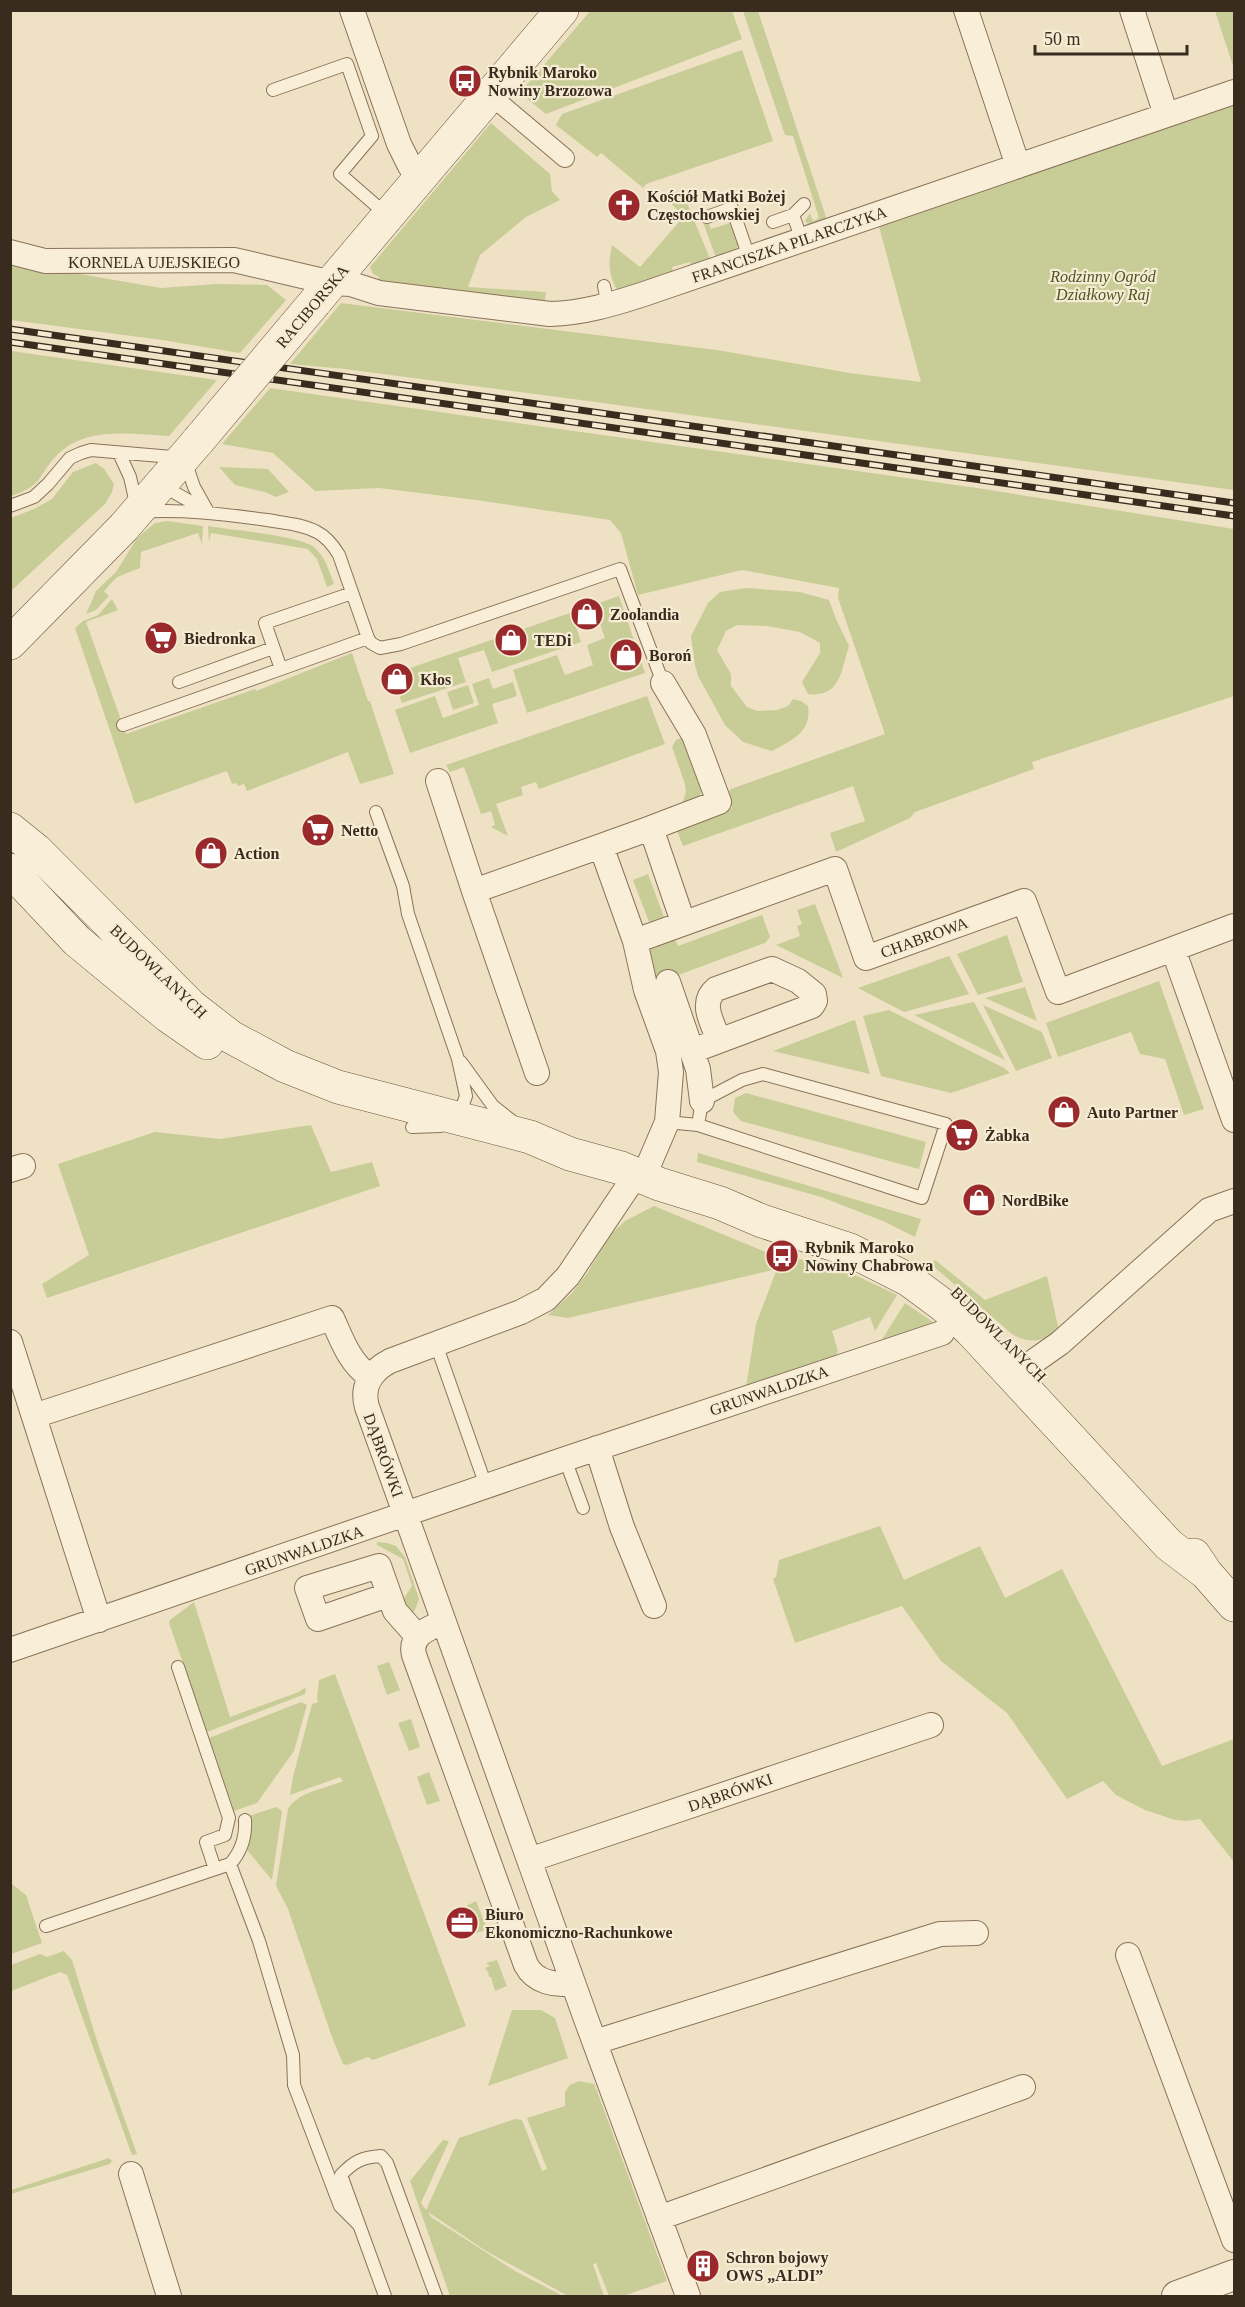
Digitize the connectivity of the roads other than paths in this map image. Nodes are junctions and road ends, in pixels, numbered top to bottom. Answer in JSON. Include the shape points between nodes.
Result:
{"nodes":[{"id":1,"x":352,"y":10,"type":"edge"},
{"id":2,"x":562,"y":10,"type":"edge"},
{"id":3,"x":966,"y":10,"type":"edge"},
{"id":4,"x":1132,"y":10,"type":"edge"},
{"id":5,"x":273,"y":90,"type":"dead end"},
{"id":6,"x":1234,"y":92,"type":"edge"},
{"id":7,"x":502,"y":105,"type":"dead end"},
{"id":8,"x":1166,"y":115,"type":"junction"},
{"id":9,"x":565,"y":158,"type":"dead end"},
{"id":10,"x":1018,"y":166,"type":"junction"},
{"id":11,"x":420,"y":178,"type":"junction"},
{"id":12,"x":804,"y":204,"type":"dead end"},
{"id":13,"x":793,"y":215,"type":"junction"},
{"id":14,"x":388,"y":216,"type":"junction"},
{"id":15,"x":707,"y":217,"type":"dead end"},
{"id":16,"x":773,"y":222,"type":"dead end"},
{"id":17,"x":802,"y":240,"type":"junction"},
{"id":18,"x":10,"y":252,"type":"edge"},
{"id":19,"x":749,"y":257,"type":"junction"},
{"id":20,"x":324,"y":292,"type":"junction"},
{"id":21,"x":191,"y":449,"type":"junction"},
{"id":22,"x":119,"y":453,"type":"junction"},
{"id":23,"x":161,"y":485,"type":"junction"},
{"id":24,"x":10,"y":506,"type":"edge"},
{"id":25,"x":138,"y":512,"type":"junction"},
{"id":26,"x":208,"y":512,"type":"junction"},
{"id":27,"x":352,"y":593,"type":"junction"},
{"id":28,"x":55,"y":597,"type":"junction"},
{"id":29,"x":10,"y":625,"type":"edge"},
{"id":30,"x":368,"y":638,"type":"junction"},
{"id":31,"x":10,"y":643,"type":"edge"},
{"id":32,"x":273,"y":648,"type":"junction"},
{"id":33,"x":281,"y":669,"type":"junction"},
{"id":34,"x":178,"y":682,"type":"dead end"},
{"id":35,"x":663,"y":683,"type":"joint"},
{"id":36,"x":123,"y":725,"type":"dead end"},
{"id":37,"x":438,"y":781,"type":"dead end"},
{"id":38,"x":376,"y":812,"type":"dead end"},
{"id":39,"x":10,"y":813,"type":"edge"},
{"id":40,"x":651,"y":828,"type":"junction"},
{"id":41,"x":10,"y":829,"type":"edge"},
{"id":42,"x":601,"y":846,"type":"junction"},
{"id":43,"x":36,"y":850,"type":"junction"},
{"id":44,"x":10,"y":870,"type":"edge"},
{"id":45,"x":474,"y":891,"type":"junction"},
{"id":46,"x":683,"y":922,"type":"junction"},
{"id":47,"x":1234,"y":926,"type":"edge"},
{"id":48,"x":635,"y":941,"type":"junction"},
{"id":49,"x":1173,"y":949,"type":"junction"},
{"id":50,"x":668,"y":982,"type":"dead end"},
{"id":51,"x":719,"y":1040,"type":"dead end"},
{"id":52,"x":692,"y":1051,"type":"junction"},
{"id":53,"x":458,"y":1059,"type":"junction"},
{"id":54,"x":537,"y":1072,"type":"dead end"},
{"id":55,"x":702,"y":1101,"type":"junction"},
{"id":56,"x":468,"y":1110,"type":"junction"},
{"id":57,"x":1234,"y":1120,"type":"edge"},
{"id":58,"x":667,"y":1122,"type":"junction"},
{"id":59,"x":698,"y":1125,"type":"junction"},
{"id":60,"x":412,"y":1127,"type":"junction"},
{"id":61,"x":570,"y":1154,"type":"junction"},
{"id":62,"x":638,"y":1176,"type":"junction"},
{"id":63,"x":1234,"y":1201,"type":"edge"},
{"id":64,"x":942,"y":1333,"type":"dead end"},
{"id":65,"x":10,"y":1342,"type":"edge"},
{"id":66,"x":436,"y":1344,"type":"junction"},
{"id":67,"x":1022,"y":1370,"type":"junction"},
{"id":68,"x":370,"y":1377,"type":"junction"},
{"id":69,"x":34,"y":1416,"type":"junction"},
{"id":70,"x":597,"y":1448,"type":"junction"},
{"id":71,"x":565,"y":1459,"type":"junction"},
{"id":72,"x":486,"y":1486,"type":"junction"},
{"id":73,"x":583,"y":1508,"type":"dead end"},
{"id":74,"x":406,"y":1515,"type":"junction"},
{"id":75,"x":388,"y":1595,"type":"dead end"},
{"id":76,"x":1234,"y":1605,"type":"edge"},
{"id":77,"x":654,"y":1606,"type":"dead end"},
{"id":78,"x":99,"y":1620,"type":"junction"},
{"id":79,"x":444,"y":1622,"type":"junction"},
{"id":80,"x":417,"y":1636,"type":"junction"},
{"id":81,"x":10,"y":1650,"type":"edge"},
{"id":82,"x":178,"y":1667,"type":"dead end"},
{"id":83,"x":931,"y":1725,"type":"dead end"},
{"id":84,"x":245,"y":1820,"type":"dead end"},
{"id":85,"x":529,"y":1860,"type":"junction"},
{"id":86,"x":230,"y":1864,"type":"junction"},
{"id":87,"x":215,"y":1869,"type":"junction"},
{"id":88,"x":46,"y":1926,"type":"dead end"},
{"id":89,"x":976,"y":1933,"type":"dead end"},
{"id":90,"x":1128,"y":1954,"type":"dead end"},
{"id":91,"x":573,"y":1983,"type":"junction"},
{"id":92,"x":595,"y":2042,"type":"junction"},
{"id":93,"x":1023,"y":2087,"type":"dead end"},
{"id":94,"x":131,"y":2174,"type":"dead end"},
{"id":95,"x":659,"y":2218,"type":"junction"},
{"id":96,"x":358,"y":2224,"type":"junction"},
{"id":97,"x":1234,"y":2240,"type":"edge"},
{"id":98,"x":1234,"y":2275,"type":"edge"},
{"id":99,"x":169,"y":2296,"type":"edge"},
{"id":100,"x":385,"y":2296,"type":"edge"},
{"id":101,"x":436,"y":2296,"type":"edge"},
{"id":102,"x":688,"y":2296,"type":"edge"},
{"id":103,"x":1177,"y":2296,"type":"edge"}],
"edges":[{"from":1,"to":11,"type":"street","via":[[399,144]]},
{"from":2,"to":11,"type":"main road","name":"RACIBORSKA"},
{"from":3,"to":10,"type":"street"},
{"from":4,"to":8,"type":"street"},
{"from":5,"to":14,"type":"lane","via":[[347,64],[372,136],[340,174]]},
{"from":6,"to":8,"type":"street","name":"FRANCISZKA PILARCZYKA"},
{"from":7,"to":9,"type":"street"},
{"from":8,"to":10,"type":"street","name":"FRANCISZKA PILARCZYKA"},
{"from":10,"to":17,"type":"street","name":"FRANCISZKA PILARCZYKA"},
{"from":11,"to":14,"type":"main road","name":"RACIBORSKA"},
{"from":12,"to":13,"type":"lane"},
{"from":13,"to":16,"type":"lane"},
{"from":13,"to":17,"type":"lane"},
{"from":14,"to":20,"type":"main road","name":"RACIBORSKA"},
{"from":15,"to":19,"type":"lane","via":[[732,208]]},
{"from":17,"to":19,"type":"street","name":"FRANCISZKA PILARCZYKA"},
{"from":18,"to":20,"type":"street","name":"KORNELA UJEJSKIEGO","via":[[45,261],[234,260]]},
{"from":19,"to":20,"type":"street","name":"FRANCISZKA PILARCZYKA","via":[[644,294],[606,296],[572,313],[550,314],[379,294],[351,284]]},
{"from":20,"to":21,"type":"main road","name":"RACIBORSKA","bridge":true},
{"from":21,"to":22,"type":"lane"},
{"from":21,"to":23,"type":"main road","name":"RACIBORSKA"},
{"from":21,"to":26,"type":"lane","via":[[194,487]]},
{"from":22,"to":24,"type":"lane","via":[[91,450],[70,458],[42,491]]},
{"from":22,"to":25,"type":"lane","via":[[130,477]]},
{"from":23,"to":25,"type":"main road","name":"RACIBORSKA"},
{"from":23,"to":26,"type":"lane"},
{"from":25,"to":26,"type":"lane"},
{"from":25,"to":28,"type":"main road","name":"RACIBORSKA"},
{"from":26,"to":27,"type":"lane","via":[[295,525],[320,533],[339,555]]},
{"from":27,"to":30,"type":"lane"},
{"from":27,"to":32,"type":"lane","via":[[265,623]]},
{"from":28,"to":29,"type":"main road","name":"RACIBORSKA"},
{"from":28,"to":31,"type":"main road","name":"RACIBORSKA"},
{"from":30,"to":33,"type":"lane"},
{"from":30,"to":35,"type":"lane","via":[[376,647],[389,648],[620,569]]},
{"from":32,"to":33,"type":"lane"},
{"from":32,"to":34,"type":"lane"},
{"from":33,"to":36,"type":"lane"},
{"from":35,"to":40,"type":"street","via":[[693,735],[719,802]]},
{"from":37,"to":45,"type":"street"},
{"from":38,"to":53,"type":"lane"},
{"from":39,"to":43,"type":"main road"},
{"from":40,"to":42,"type":"street"},
{"from":40,"to":46,"type":"street"},
{"from":41,"to":43,"type":"main road","name":"BUDOWLANYCH"},
{"from":42,"to":45,"type":"street"},
{"from":42,"to":48,"type":"street"},
{"from":43,"to":56,"type":"main road","name":"BUDOWLANYCH","via":[[191,1006],[231,1037],[326,1083]]},
{"from":44,"to":60,"type":"main road","name":"BUDOWLANYCH","via":[[77,941],[168,1016],[223,1054],[320,1101]]},
{"from":45,"to":54,"type":"street"},
{"from":46,"to":48,"type":"street","name":"CHABROWA"},
{"from":46,"to":49,"type":"street","name":"CHABROWA","via":[[835,869],[866,958],[1024,901],[1058,992]]},
{"from":47,"to":49,"type":"street"},
{"from":48,"to":58,"type":"street","via":[[646,990],[670,1060]]},
{"from":49,"to":57,"type":"street"},
{"from":50,"to":52,"type":"street"},
{"from":51,"to":52,"type":"street"},
{"from":52,"to":55,"type":"street"},
{"from":53,"to":56,"type":"lane"},
{"from":53,"to":56,"type":"lane","via":[[466,1096],[462,1107]]},
{"from":55,"to":59,"type":"lane"},
{"from":55,"to":59,"type":"lane","via":[[742,1080],[763,1074],[946,1124],[922,1198]]},
{"from":56,"to":60,"type":"lane","via":[[458,1126]]},
{"from":56,"to":61,"type":"main road","name":"BUDOWLANYCH"},
{"from":58,"to":59,"type":"lane"},
{"from":58,"to":62,"type":"street","via":[[649,1164]]},
{"from":60,"to":61,"type":"main road","name":"BUDOWLANYCH","via":[[462,1139]]},
{"from":61,"to":62,"type":"main road","name":"BUDOWLANYCH"},
{"from":62,"to":66,"type":"street","via":[[550,1296],[521,1312]]},
{"from":62,"to":67,"type":"main road","name":"BUDOWLANYCH","via":[[850,1250],[901,1275]]},
{"from":63,"to":67,"type":"street","via":[[1209,1210],[1074,1331]]},
{"from":64,"to":70,"type":"street","name":"GRUNWALDZKA"},
{"from":65,"to":69,"type":"street"},
{"from":66,"to":68,"type":"street","via":[[390,1361]]},
{"from":66,"to":72,"type":"lane"},
{"from":67,"to":76,"type":"main road","name":"BUDOWLANYCH","via":[[1169,1545],[1206,1573]]},
{"from":68,"to":69,"type":"street","via":[[350,1357],[332,1318]]},
{"from":68,"to":74,"type":"street","name":"DĄBRÓWKI","via":[[364,1391],[367,1407]]},
{"from":69,"to":78,"type":"street"},
{"from":70,"to":71,"type":"street","name":"GRUNWALDZKA"},
{"from":70,"to":77,"type":"street","via":[[622,1527]]},
{"from":71,"to":72,"type":"street","name":"GRUNWALDZKA"},
{"from":71,"to":73,"type":"lane"},
{"from":72,"to":74,"type":"street","name":"GRUNWALDZKA"},
{"from":74,"to":78,"type":"street","name":"GRUNWALDZKA"},
{"from":74,"to":79,"type":"street","name":"DĄBRÓWKI"},
{"from":75,"to":80,"type":"street","via":[[403,1623]]},
{"from":78,"to":81,"type":"street","name":"GRUNWALDZKA"},
{"from":79,"to":80,"type":"street"},
{"from":79,"to":85,"type":"street","name":"DĄBRÓWKI"},
{"from":80,"to":91,"type":"street","via":[[413,1652],[526,1965],[541,1980]]},
{"from":82,"to":87,"type":"lane","via":[[229,1818],[225,1835],[206,1842]]},
{"from":83,"to":85,"type":"street","name":"DĄBRÓWKI"},
{"from":84,"to":86,"type":"lane","via":[[238,1856]]},
{"from":85,"to":91,"type":"street","name":"DĄBRÓWKI"},
{"from":86,"to":87,"type":"lane"},
{"from":86,"to":96,"type":"lane","via":[[259,1941],[293,2055],[294,2085],[340,2206]]},
{"from":87,"to":88,"type":"lane"},
{"from":89,"to":92,"type":"street","via":[[940,1934]]},
{"from":90,"to":97,"type":"street"},
{"from":91,"to":92,"type":"street","name":"DĄBRÓWKI"},
{"from":92,"to":95,"type":"street","name":"DĄBRÓWKI"},
{"from":93,"to":95,"type":"street"},
{"from":94,"to":99,"type":"street"},
{"from":95,"to":102,"type":"street","name":"DĄBRÓWKI"},
{"from":96,"to":100,"type":"lane"},
{"from":96,"to":101,"type":"lane","via":[[341,2175],[359,2159],[381,2156],[387,2163]]},
{"from":98,"to":103,"type":"street"}]}
